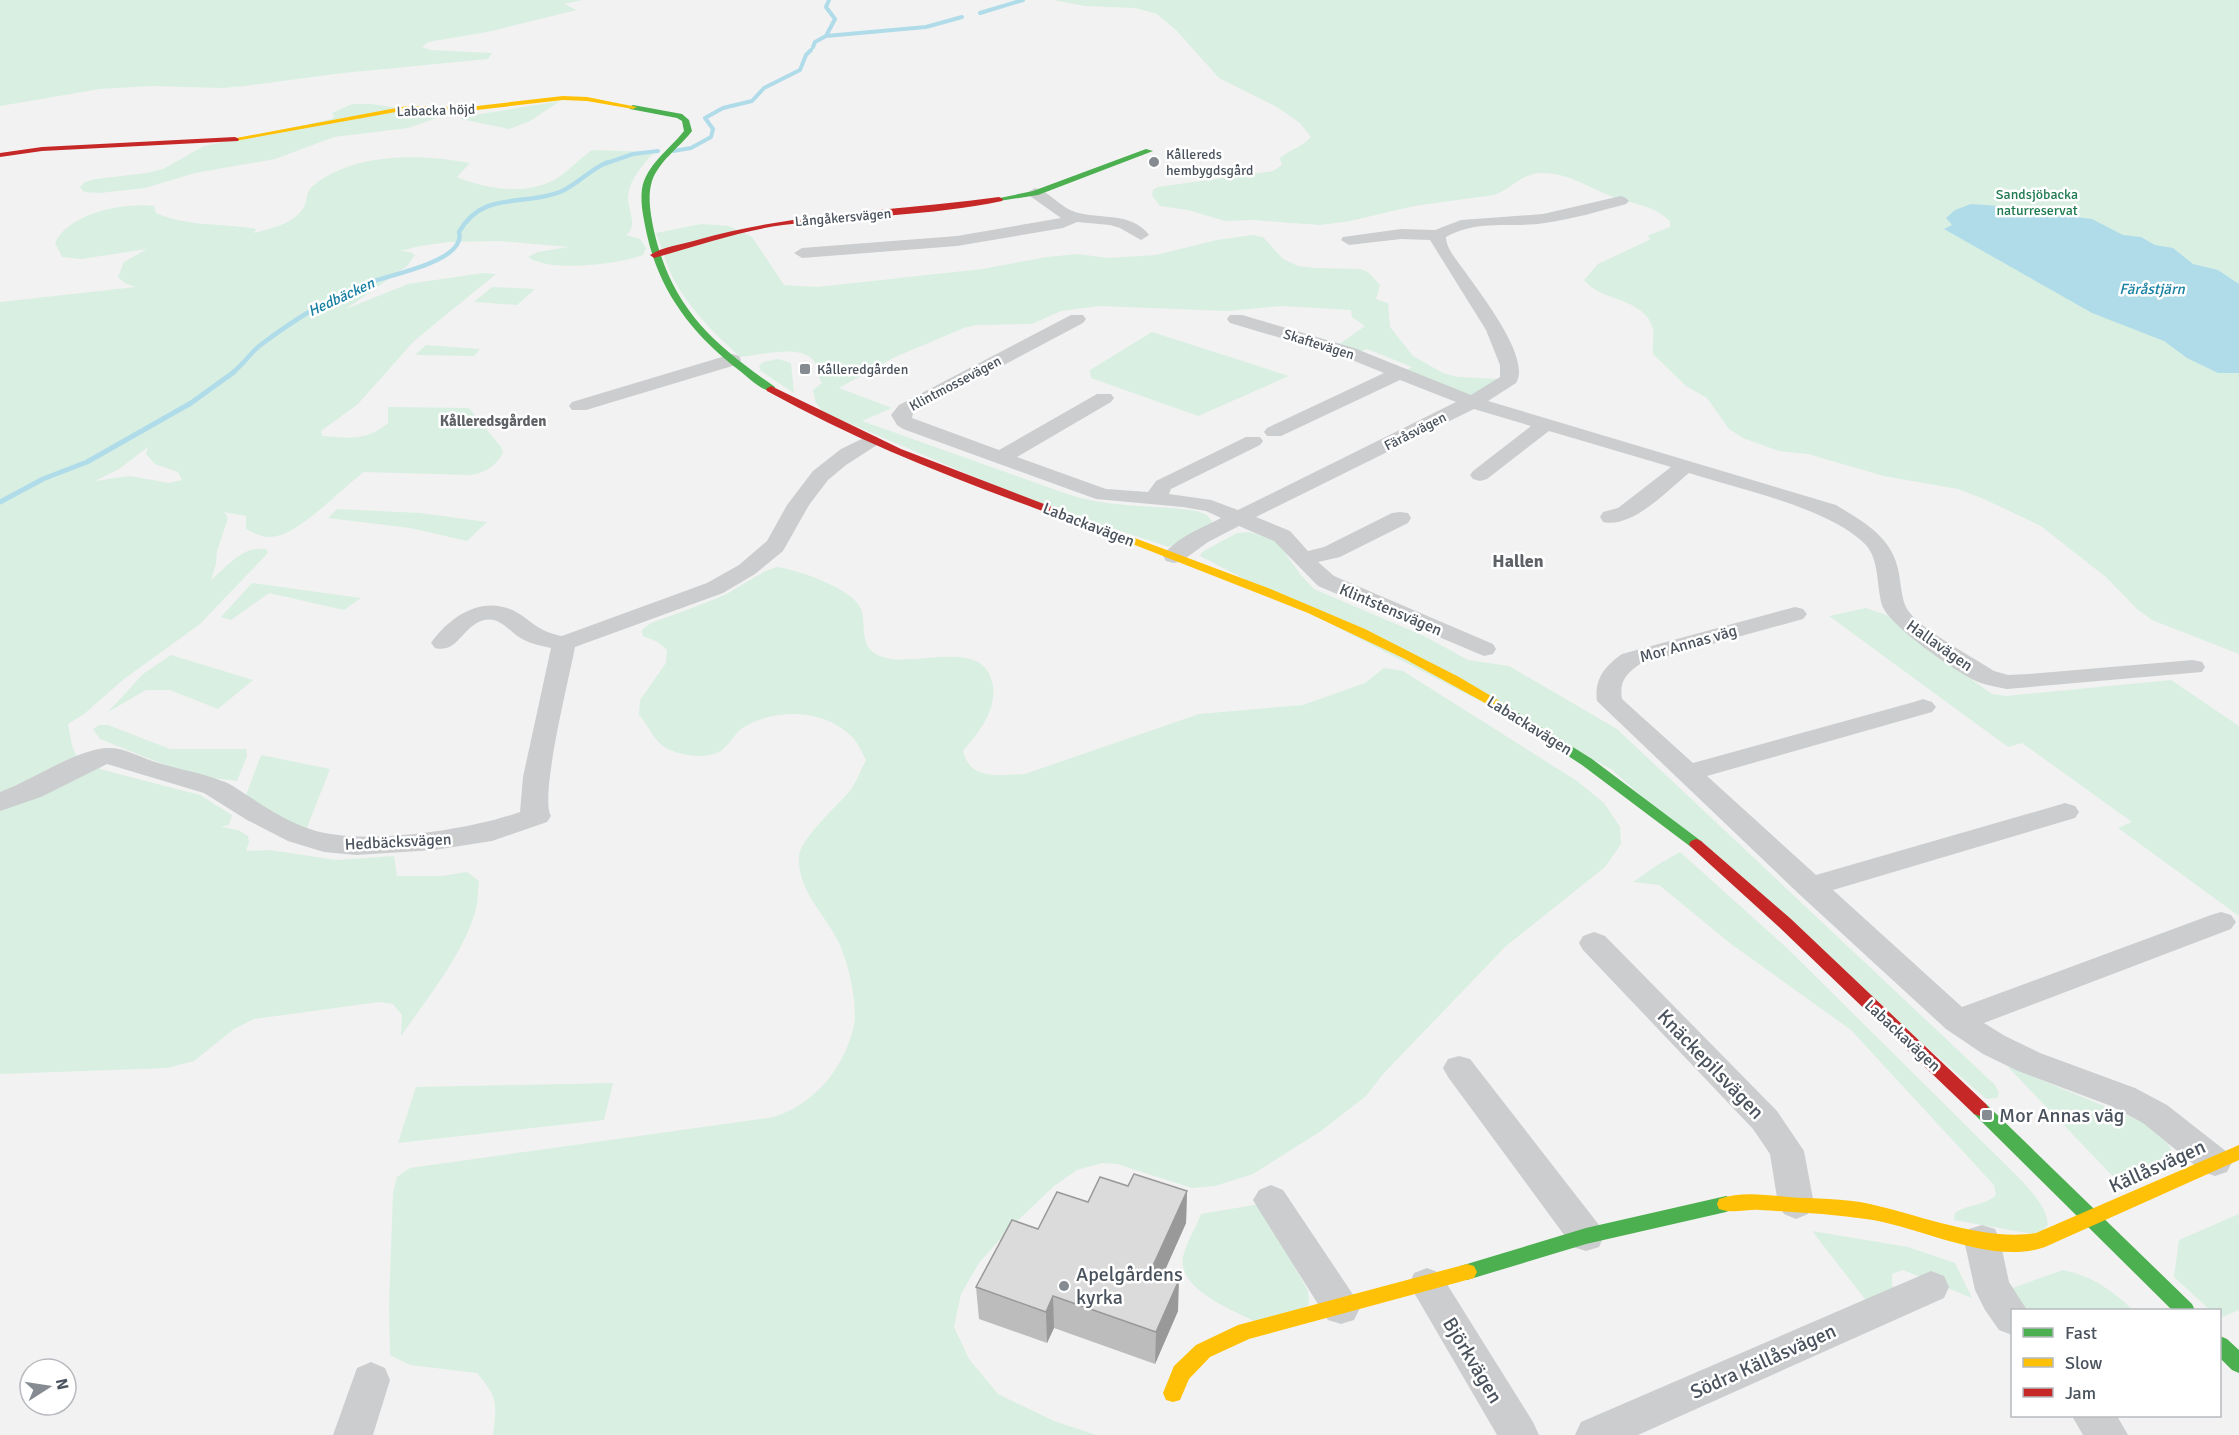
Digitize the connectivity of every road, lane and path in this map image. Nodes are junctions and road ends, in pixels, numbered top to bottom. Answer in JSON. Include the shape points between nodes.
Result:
{"nodes":[{"id":1,"x":1149,"y":151,"type":"dead end"},
{"id":2,"x":0,"y":155,"type":"edge"},
{"id":3,"x":1035,"y":193,"type":"junction"},
{"id":4,"x":1621,"y":201,"type":"dead end"},
{"id":5,"x":1074,"y":217,"type":"junction"},
{"id":6,"x":1140,"y":235,"type":"dead end"},
{"id":7,"x":1438,"y":235,"type":"junction"},
{"id":8,"x":1349,"y":240,"type":"dead end"},
{"id":9,"x":802,"y":253,"type":"dead end"},
{"id":10,"x":654,"y":255,"type":"junction"},
{"id":11,"x":1077,"y":319,"type":"dead end"},
{"id":12,"x":1236,"y":319,"type":"dead end"},
{"id":13,"x":732,"y":360,"type":"junction"},
{"id":14,"x":1400,"y":373,"type":"junction"},
{"id":15,"x":1104,"y":398,"type":"dead end"},
{"id":16,"x":1472,"y":402,"type":"junction"},
{"id":17,"x":579,"y":406,"type":"dead end"},
{"id":18,"x":1546,"y":424,"type":"junction"},
{"id":19,"x":1274,"y":432,"type":"dead end"},
{"id":20,"x":870,"y":441,"type":"junction"},
{"id":21,"x":1253,"y":441,"type":"dead end"},
{"id":22,"x":1000,"y":458,"type":"junction"},
{"id":23,"x":1686,"y":465,"type":"junction"},
{"id":24,"x":1480,"y":475,"type":"dead end"},
{"id":25,"x":1157,"y":500,"type":"junction"},
{"id":26,"x":1611,"y":517,"type":"dead end"},
{"id":27,"x":1239,"y":518,"type":"junction"},
{"id":28,"x":1400,"y":518,"type":"dead end"},
{"id":29,"x":1174,"y":556,"type":"junction"},
{"id":30,"x":1304,"y":559,"type":"junction"},
{"id":31,"x":1795,"y":614,"type":"dead end"},
{"id":32,"x":442,"y":643,"type":"dead end"},
{"id":33,"x":564,"y":643,"type":"junction"},
{"id":34,"x":1484,"y":648,"type":"dead end"},
{"id":35,"x":2193,"y":667,"type":"dead end"},
{"id":36,"x":1923,"y":707,"type":"dead end"},
{"id":37,"x":1688,"y":773,"type":"junction"},
{"id":38,"x":0,"y":802,"type":"edge"},
{"id":39,"x":2065,"y":812,"type":"dead end"},
{"id":40,"x":1809,"y":887,"type":"junction"},
{"id":41,"x":2221,"y":922,"type":"dead end"},
{"id":42,"x":1594,"y":943,"type":"dead end"},
{"id":43,"x":1957,"y":1022,"type":"junction"},
{"id":44,"x":1459,"y":1068,"type":"dead end"},
{"id":45,"x":2229,"y":1162,"type":"edge"},
{"id":46,"x":1271,"y":1200,"type":"dead end"},
{"id":47,"x":1796,"y":1204,"type":"junction"},
{"id":48,"x":2091,"y":1216,"type":"junction"},
{"id":49,"x":1586,"y":1236,"type":"junction"},
{"id":50,"x":1982,"y":1240,"type":"junction"},
{"id":51,"x":1427,"y":1284,"type":"junction"},
{"id":52,"x":1931,"y":1287,"type":"dead end"},
{"id":53,"x":1341,"y":1308,"type":"junction"},
{"id":54,"x":2183,"y":1309,"type":"edge"},
{"id":55,"x":2011,"y":1316,"type":"edge"},
{"id":56,"x":2221,"y":1346,"type":"edge"},
{"id":57,"x":2239,"y":1364,"type":"edge"},
{"id":58,"x":371,"y":1380,"type":"dead end"},
{"id":59,"x":1173,"y":1393,"type":"dead end"},
{"id":60,"x":2093,"y":1417,"type":"edge"},
{"id":61,"x":353,"y":1435,"type":"edge"},
{"id":62,"x":1519,"y":1435,"type":"edge"},
{"id":63,"x":1595,"y":1435,"type":"edge"},
{"id":64,"x":2108,"y":1435,"type":"edge"}],
"edges":[{"from":1,"to":3,"type":"street","name":"Långåkersvägen"},
{"from":2,"to":10,"type":"street","name":"Labacka höjd","via":[[42,149],[242,139],[407,108],[468,109],[554,98],[587,99],[671,113],[687,124],[688,131],[646,183],[645,202]]},
{"from":3,"to":5,"type":"street"},
{"from":3,"to":10,"type":"street","name":"Långåkersvägen","via":[[938,208],[782,223]]},
{"from":4,"to":7,"type":"street","via":[[1544,219],[1462,225]]},
{"from":5,"to":6,"type":"street","via":[[1122,223]]},
{"from":5,"to":9,"type":"street","via":[[1063,223],[969,239]]},
{"from":7,"to":8,"type":"street","via":[[1401,234]]},
{"from":7,"to":16,"type":"street","name":"Färåsvägen","via":[[1444,254],[1492,325],[1511,364],[1509,380]]},
{"from":10,"to":13,"type":"street","name":"Labackavägen","via":[[660,275],[686,315]]},
{"from":11,"to":22,"type":"street","name":"Klintmossevägen","via":[[901,415],[910,425]]},
{"from":12,"to":14,"type":"street","name":"Skaftevägen","via":[[1348,352]]},
{"from":13,"to":17,"type":"street"},
{"from":13,"to":20,"type":"street","name":"Labackavägen","via":[[775,390]]},
{"from":14,"to":16,"type":"street","name":"Skaftevägen"},
{"from":14,"to":19,"type":"street"},
{"from":15,"to":22,"type":"street"},
{"from":16,"to":18,"type":"street","name":"Hallavägen"},
{"from":16,"to":27,"type":"street","name":"Färåsvägen"},
{"from":18,"to":23,"type":"street","name":"Hallavägen"},
{"from":18,"to":24,"type":"street"},
{"from":20,"to":29,"type":"street","name":"Labackavägen"},
{"from":20,"to":33,"type":"street","via":[[830,465],[798,505],[775,546],[737,577]]},
{"from":21,"to":25,"type":"street","via":[[1163,485]]},
{"from":22,"to":25,"type":"street","name":"Klintmossevägen","via":[[1103,495]]},
{"from":23,"to":26,"type":"street","via":[[1626,513]]},
{"from":23,"to":35,"type":"street","name":"Hallavägen","via":[[1811,504],[1854,525],[1875,542],[1885,560],[1899,615],[1929,641],[1985,676],[2007,682]]},
{"from":25,"to":27,"type":"street","name":"Klintmossevägen","via":[[1205,505]]},
{"from":27,"to":29,"type":"street","name":"Färåsvägen","via":[[1200,537]]},
{"from":27,"to":30,"type":"street","name":"Klintstensvägen","via":[[1282,536]]},
{"from":28,"to":30,"type":"street","via":[[1332,552]]},
{"from":29,"to":48,"type":"street","name":"Labackavägen","via":[[1378,639],[1499,705],[1600,771],[1733,876]]},
{"from":30,"to":34,"type":"street","name":"Klintstensvägen","via":[[1326,581]]},
{"from":31,"to":37,"type":"street","name":"Mor Annas väg","via":[[1631,659],[1614,670],[1607,690],[1610,701]]},
{"from":32,"to":33,"type":"street","via":[[461,621],[491,613],[509,617],[526,632]]},
{"from":33,"to":38,"type":"street","name":"Hedbäcksvägen","via":[[536,777],[533,811],[537,816],[507,828],[434,841],[356,846],[324,843],[298,835],[214,787],[107,756]]},
{"from":36,"to":37,"type":"street"},
{"from":37,"to":40,"type":"street","name":"Mor Annas väg"},
{"from":39,"to":40,"type":"street"},
{"from":40,"to":43,"type":"street","name":"Mor Annas väg"},
{"from":41,"to":43,"type":"street"},
{"from":42,"to":47,"type":"street","name":"Knäckepilsvägen","via":[[1766,1119],[1787,1151]]},
{"from":43,"to":45,"type":"street","name":"Mor Annas väg","via":[[2029,1062],[2155,1113]]},
{"from":44,"to":49,"type":"street"},
{"from":45,"to":48,"type":"street","name":"Källåsvägen"},
{"from":46,"to":53,"type":"street"},
{"from":47,"to":49,"type":"street","via":[[1718,1205]]},
{"from":47,"to":50,"type":"street","via":[[1867,1211]]},
{"from":48,"to":50,"type":"street","via":[[2038,1241],[2022,1244]]},
{"from":48,"to":54,"type":"street","name":"Labackavägen"},
{"from":49,"to":51,"type":"street"},
{"from":50,"to":55,"type":"street","via":[[1988,1282]]},
{"from":51,"to":53,"type":"street"},
{"from":51,"to":62,"type":"street","name":"Björkvägen"},
{"from":52,"to":63,"type":"street","name":"Södra Källåsvägen"},
{"from":53,"to":59,"type":"street","via":[[1245,1331],[1219,1342],[1181,1372]]},
{"from":56,"to":57,"type":"street"},
{"from":58,"to":61,"type":"street"},
{"from":60,"to":64,"type":"street"}]}
